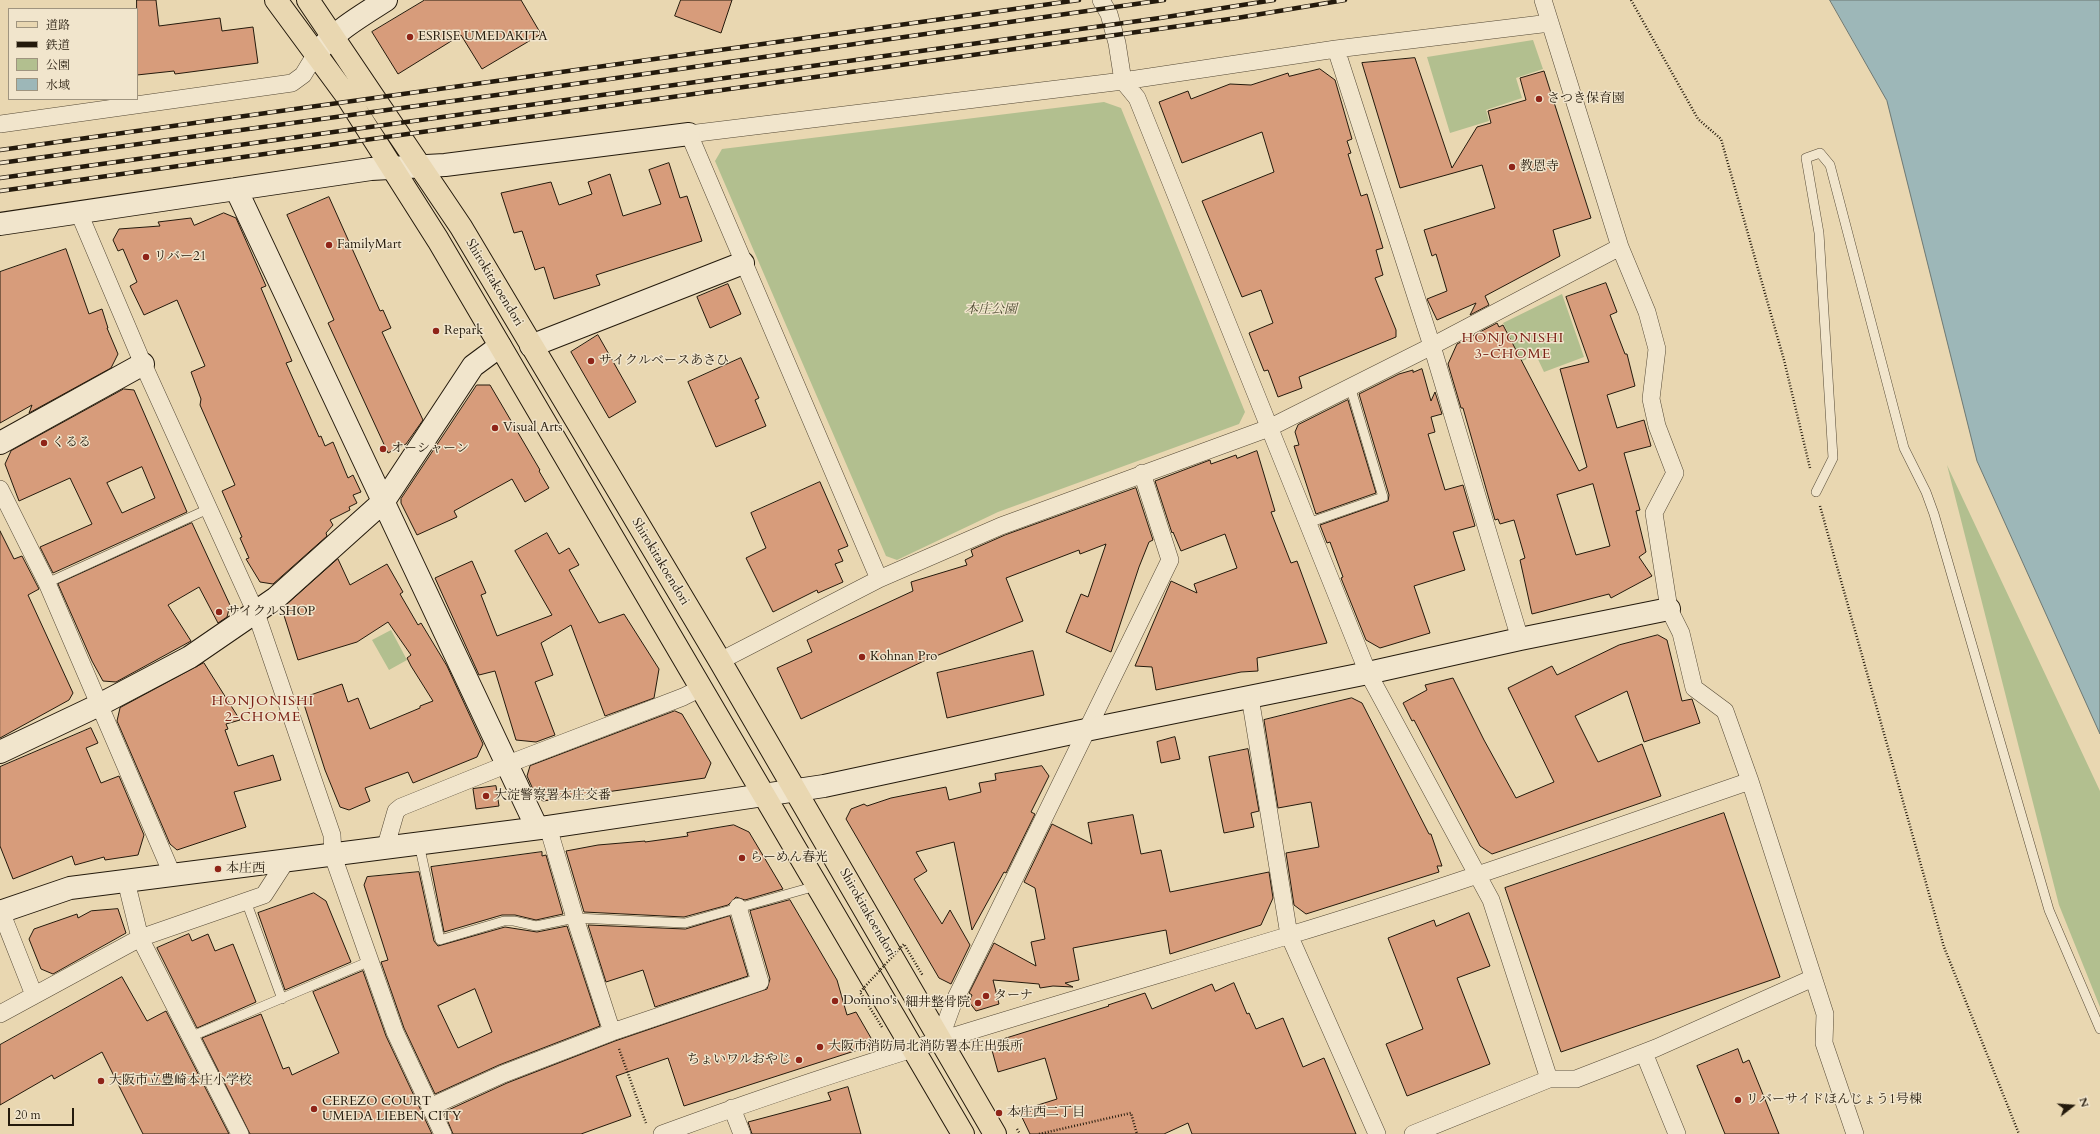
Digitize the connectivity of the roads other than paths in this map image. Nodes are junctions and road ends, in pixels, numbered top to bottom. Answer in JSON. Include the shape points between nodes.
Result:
{"nodes":[{"id":1,"x":276,"y":0,"type":"edge"},
{"id":2,"x":308,"y":0,"type":"edge"},
{"id":3,"x":386,"y":0,"type":"edge"},
{"id":4,"x":1101,"y":0,"type":"edge"},
{"id":5,"x":1543,"y":0,"type":"edge"},
{"id":6,"x":1550,"y":23,"type":"junction"},
{"id":7,"x":324,"y":45,"type":"junction"},
{"id":8,"x":1336,"y":49,"type":"junction"},
{"id":9,"x":1123,"y":81,"type":"junction"},
{"id":10,"x":0,"y":124,"type":"edge"},
{"id":11,"x":689,"y":134,"type":"junction"},
{"id":12,"x":391,"y":167,"type":"junction"},
{"id":13,"x":421,"y":167,"type":"junction"},
{"id":14,"x":236,"y":189,"type":"junction"},
{"id":15,"x":79,"y":213,"type":"junction"},
{"id":16,"x":0,"y":224,"type":"edge"},
{"id":17,"x":1620,"y":247,"type":"junction"},
{"id":18,"x":743,"y":263,"type":"junction"},
{"id":19,"x":500,"y":346,"type":"junction"},
{"id":20,"x":531,"y":346,"type":"junction"},
{"id":21,"x":1432,"y":346,"type":"junction"},
{"id":22,"x":143,"y":364,"type":"junction"},
{"id":23,"x":1350,"y":386,"type":"junction"},
{"id":24,"x":1269,"y":428,"type":"junction"},
{"id":25,"x":0,"y":443,"type":"edge"},
{"id":26,"x":1142,"y":473,"type":"junction"},
{"id":27,"x":0,"y":489,"type":"edge"},
{"id":28,"x":1816,"y":492,"type":"road end"},
{"id":29,"x":384,"y":501,"type":"junction"},
{"id":30,"x":208,"y":509,"type":"junction"},
{"id":31,"x":1308,"y":523,"type":"junction"},
{"id":32,"x":879,"y":579,"type":"junction"},
{"id":33,"x":47,"y":583,"type":"junction"},
{"id":34,"x":1669,"y":609,"type":"junction"},
{"id":35,"x":256,"y":613,"type":"junction"},
{"id":36,"x":1520,"y":639,"type":"junction"},
{"id":37,"x":720,"y":661,"type":"junction"},
{"id":38,"x":1368,"y":674,"type":"junction"},
{"id":39,"x":701,"y":688,"type":"junction"},
{"id":40,"x":1250,"y":697,"type":"junction"},
{"id":41,"x":99,"y":705,"type":"junction"},
{"id":42,"x":1086,"y":730,"type":"junction"},
{"id":43,"x":0,"y":752,"type":"edge"},
{"id":44,"x":508,"y":764,"type":"junction"},
{"id":45,"x":1750,"y":781,"type":"junction"},
{"id":46,"x":794,"y":790,"type":"junction"},
{"id":47,"x":763,"y":794,"type":"junction"},
{"id":48,"x":543,"y":827,"type":"junction"},
{"id":49,"x":419,"y":844,"type":"junction"},
{"id":50,"x":385,"y":849,"type":"junction"},
{"id":51,"x":333,"y":856,"type":"junction"},
{"id":52,"x":286,"y":861,"type":"junction"},
{"id":53,"x":172,"y":874,"type":"junction"},
{"id":54,"x":1476,"y":875,"type":"junction"},
{"id":55,"x":126,"y":881,"type":"junction"},
{"id":56,"x":816,"y":886,"type":"junction"},
{"id":57,"x":246,"y":902,"type":"junction"},
{"id":58,"x":738,"y":907,"type":"junction"},
{"id":59,"x":0,"y":911,"type":"edge"},
{"id":60,"x":575,"y":918,"type":"junction"},
{"id":61,"x":1289,"y":935,"type":"junction"},
{"id":62,"x":140,"y":938,"type":"junction"},
{"id":63,"x":370,"y":961,"type":"junction"},
{"id":64,"x":1813,"y":978,"type":"junction"},
{"id":65,"x":34,"y":995,"type":"junction"},
{"id":66,"x":282,"y":999,"type":"junction"},
{"id":67,"x":0,"y":1014,"type":"edge"},
{"id":68,"x":2100,"y":1029,"type":"edge"},
{"id":69,"x":612,"y":1032,"type":"junction"},
{"id":70,"x":190,"y":1037,"type":"junction"},
{"id":71,"x":940,"y":1039,"type":"junction"},
{"id":72,"x":913,"y":1049,"type":"junction"},
{"id":73,"x":1644,"y":1053,"type":"junction"},
{"id":74,"x":1549,"y":1079,"type":"junction"},
{"id":75,"x":430,"y":1107,"type":"junction"},
{"id":76,"x":732,"y":1108,"type":"junction"},
{"id":77,"x":655,"y":1130,"type":"edge"},
{"id":78,"x":240,"y":1134,"type":"edge"},
{"id":79,"x":442,"y":1134,"type":"edge"},
{"id":80,"x":742,"y":1134,"type":"edge"},
{"id":81,"x":963,"y":1134,"type":"edge"},
{"id":82,"x":995,"y":1134,"type":"edge"},
{"id":83,"x":1378,"y":1134,"type":"edge"},
{"id":84,"x":1414,"y":1134,"type":"edge"},
{"id":85,"x":1677,"y":1134,"type":"edge"},
{"id":86,"x":1855,"y":1134,"type":"edge"}],
"edges":[{"from":1,"to":7,"type":"main road","name":"Shirokitakoendori"},
{"from":2,"to":7,"type":"main road","name":"Shirokitakoendori"},
{"from":3,"to":7,"type":"street","via":[[346,24]]},
{"from":4,"to":9,"type":"street","via":[[1109,14],[1117,43]]},
{"from":5,"to":6,"type":"street"},
{"from":6,"to":8,"type":"street"},
{"from":6,"to":17,"type":"street"},
{"from":7,"to":10,"type":"street","via":[[303,75],[292,83]]},
{"from":7,"to":12,"type":"main road","name":"Shirokitakoendori","via":[[346,95]]},
{"from":7,"to":13,"type":"main road","name":"Shirokitakoendori"},
{"from":8,"to":9,"type":"street"},
{"from":8,"to":21,"type":"street"},
{"from":9,"to":11,"type":"street"},
{"from":9,"to":24,"type":"street","via":[[1137,98]]},
{"from":11,"to":13,"type":"street"},
{"from":11,"to":18,"type":"street"},
{"from":12,"to":13,"type":"street"},
{"from":12,"to":14,"type":"street"},
{"from":12,"to":19,"type":"main road","name":"Shirokitakoendori","via":[[438,240]]},
{"from":13,"to":20,"type":"main road","name":"Shirokitakoendori","via":[[461,227]]},
{"from":14,"to":15,"type":"street"},
{"from":14,"to":29,"type":"street"},
{"from":15,"to":16,"type":"street"},
{"from":15,"to":22,"type":"street"},
{"from":17,"to":21,"type":"street"},
{"from":17,"to":34,"type":"street","via":[[1647,312],[1657,349],[1651,398],[1657,426],[1675,473],[1654,513]]},
{"from":18,"to":20,"type":"street"},
{"from":18,"to":32,"type":"street"},
{"from":19,"to":29,"type":"street","via":[[473,366]]},
{"from":19,"to":39,"type":"main road","name":"Shirokitakoendori"},
{"from":20,"to":37,"type":"main road","name":"Shirokitakoendori"},
{"from":21,"to":23,"type":"street"},
{"from":21,"to":36,"type":"street"},
{"from":22,"to":25,"type":"street"},
{"from":22,"to":30,"type":"street"},
{"from":23,"to":24,"type":"street"},
{"from":23,"to":31,"type":"lane","via":[[1383,497]]},
{"from":24,"to":26,"type":"street"},
{"from":24,"to":31,"type":"street"},
{"from":26,"to":32,"type":"street","via":[[1001,526]]},
{"from":26,"to":42,"type":"street","via":[[1170,560]]},
{"from":27,"to":33,"type":"street"},
{"from":28,"to":68,"type":"lane","via":[[1833,458],[1818,233],[1806,158],[1820,153],[1830,165],[1904,448],[1934,514],[2049,910]]},
{"from":29,"to":35,"type":"street"},
{"from":29,"to":44,"type":"street"},
{"from":30,"to":33,"type":"lane"},
{"from":30,"to":35,"type":"street"},
{"from":31,"to":38,"type":"street"},
{"from":32,"to":37,"type":"street"},
{"from":33,"to":41,"type":"street"},
{"from":34,"to":36,"type":"street"},
{"from":34,"to":45,"type":"street","via":[[1681,633],[1694,688],[1725,711]]},
{"from":35,"to":41,"type":"street","via":[[190,657]]},
{"from":35,"to":51,"type":"street","via":[[332,835]]},
{"from":36,"to":38,"type":"street"},
{"from":37,"to":46,"type":"main road","name":"Shirokitakoendori"},
{"from":38,"to":40,"type":"street"},
{"from":38,"to":54,"type":"street"},
{"from":39,"to":44,"type":"street"},
{"from":39,"to":47,"type":"main road","name":"Shirokitakoendori"},
{"from":40,"to":42,"type":"street"},
{"from":40,"to":61,"type":"street"},
{"from":41,"to":43,"type":"street"},
{"from":41,"to":53,"type":"street"},
{"from":42,"to":46,"type":"street"},
{"from":42,"to":71,"type":"street","via":[[952,1006]]},
{"from":44,"to":48,"type":"street"},
{"from":44,"to":50,"type":"street","via":[[401,807],[396,811]]},
{"from":45,"to":54,"type":"street"},
{"from":45,"to":64,"type":"street"},
{"from":46,"to":47,"type":"street"},
{"from":46,"to":71,"type":"main road","name":"Shirokitakoendori"},
{"from":47,"to":48,"type":"street"},
{"from":47,"to":56,"type":"main road","name":"Shirokitakoendori"},
{"from":48,"to":49,"type":"street"},
{"from":48,"to":60,"type":"street"},
{"from":49,"to":50,"type":"street"},
{"from":49,"to":60,"type":"lane","via":[[440,940],[504,921],[536,926]]},
{"from":50,"to":51,"type":"street"},
{"from":51,"to":52,"type":"street"},
{"from":51,"to":63,"type":"street"},
{"from":52,"to":53,"type":"street"},
{"from":52,"to":57,"type":"street","via":[[264,895]]},
{"from":53,"to":55,"type":"street"},
{"from":54,"to":61,"type":"street"},
{"from":54,"to":74,"type":"street","via":[[1491,900]]},
{"from":55,"to":59,"type":"street","via":[[70,888]]},
{"from":55,"to":62,"type":"street"},
{"from":56,"to":58,"type":"lane"},
{"from":56,"to":72,"type":"main road","name":"Shirokitakoendori"},
{"from":57,"to":62,"type":"street"},
{"from":57,"to":66,"type":"lane"},
{"from":58,"to":60,"type":"lane","via":[[685,923]]},
{"from":58,"to":69,"type":"street","via":[[760,982]]},
{"from":59,"to":65,"type":"street"},
{"from":60,"to":69,"type":"street"},
{"from":61,"to":71,"type":"street"},
{"from":61,"to":83,"type":"street"},
{"from":62,"to":65,"type":"street"},
{"from":62,"to":70,"type":"street"},
{"from":63,"to":66,"type":"lane"},
{"from":63,"to":75,"type":"street","via":[[395,1032]]},
{"from":64,"to":73,"type":"street","via":[[1771,999]]},
{"from":64,"to":86,"type":"street","via":[[1825,1014],[1824,1043]]},
{"from":65,"to":67,"type":"street"},
{"from":66,"to":70,"type":"lane"},
{"from":69,"to":75,"type":"street","via":[[502,1074]]},
{"from":70,"to":78,"type":"street"},
{"from":71,"to":72,"type":"street"},
{"from":71,"to":82,"type":"main road","name":"Shirokitakoendori"},
{"from":72,"to":76,"type":"street"},
{"from":72,"to":81,"type":"main road","name":"Shirokitakoendori"},
{"from":73,"to":74,"type":"street","via":[[1576,1079]]},
{"from":73,"to":85,"type":"street"},
{"from":74,"to":84,"type":"street"},
{"from":75,"to":79,"type":"street"},
{"from":76,"to":77,"type":"street"},
{"from":76,"to":80,"type":"street"}]}
